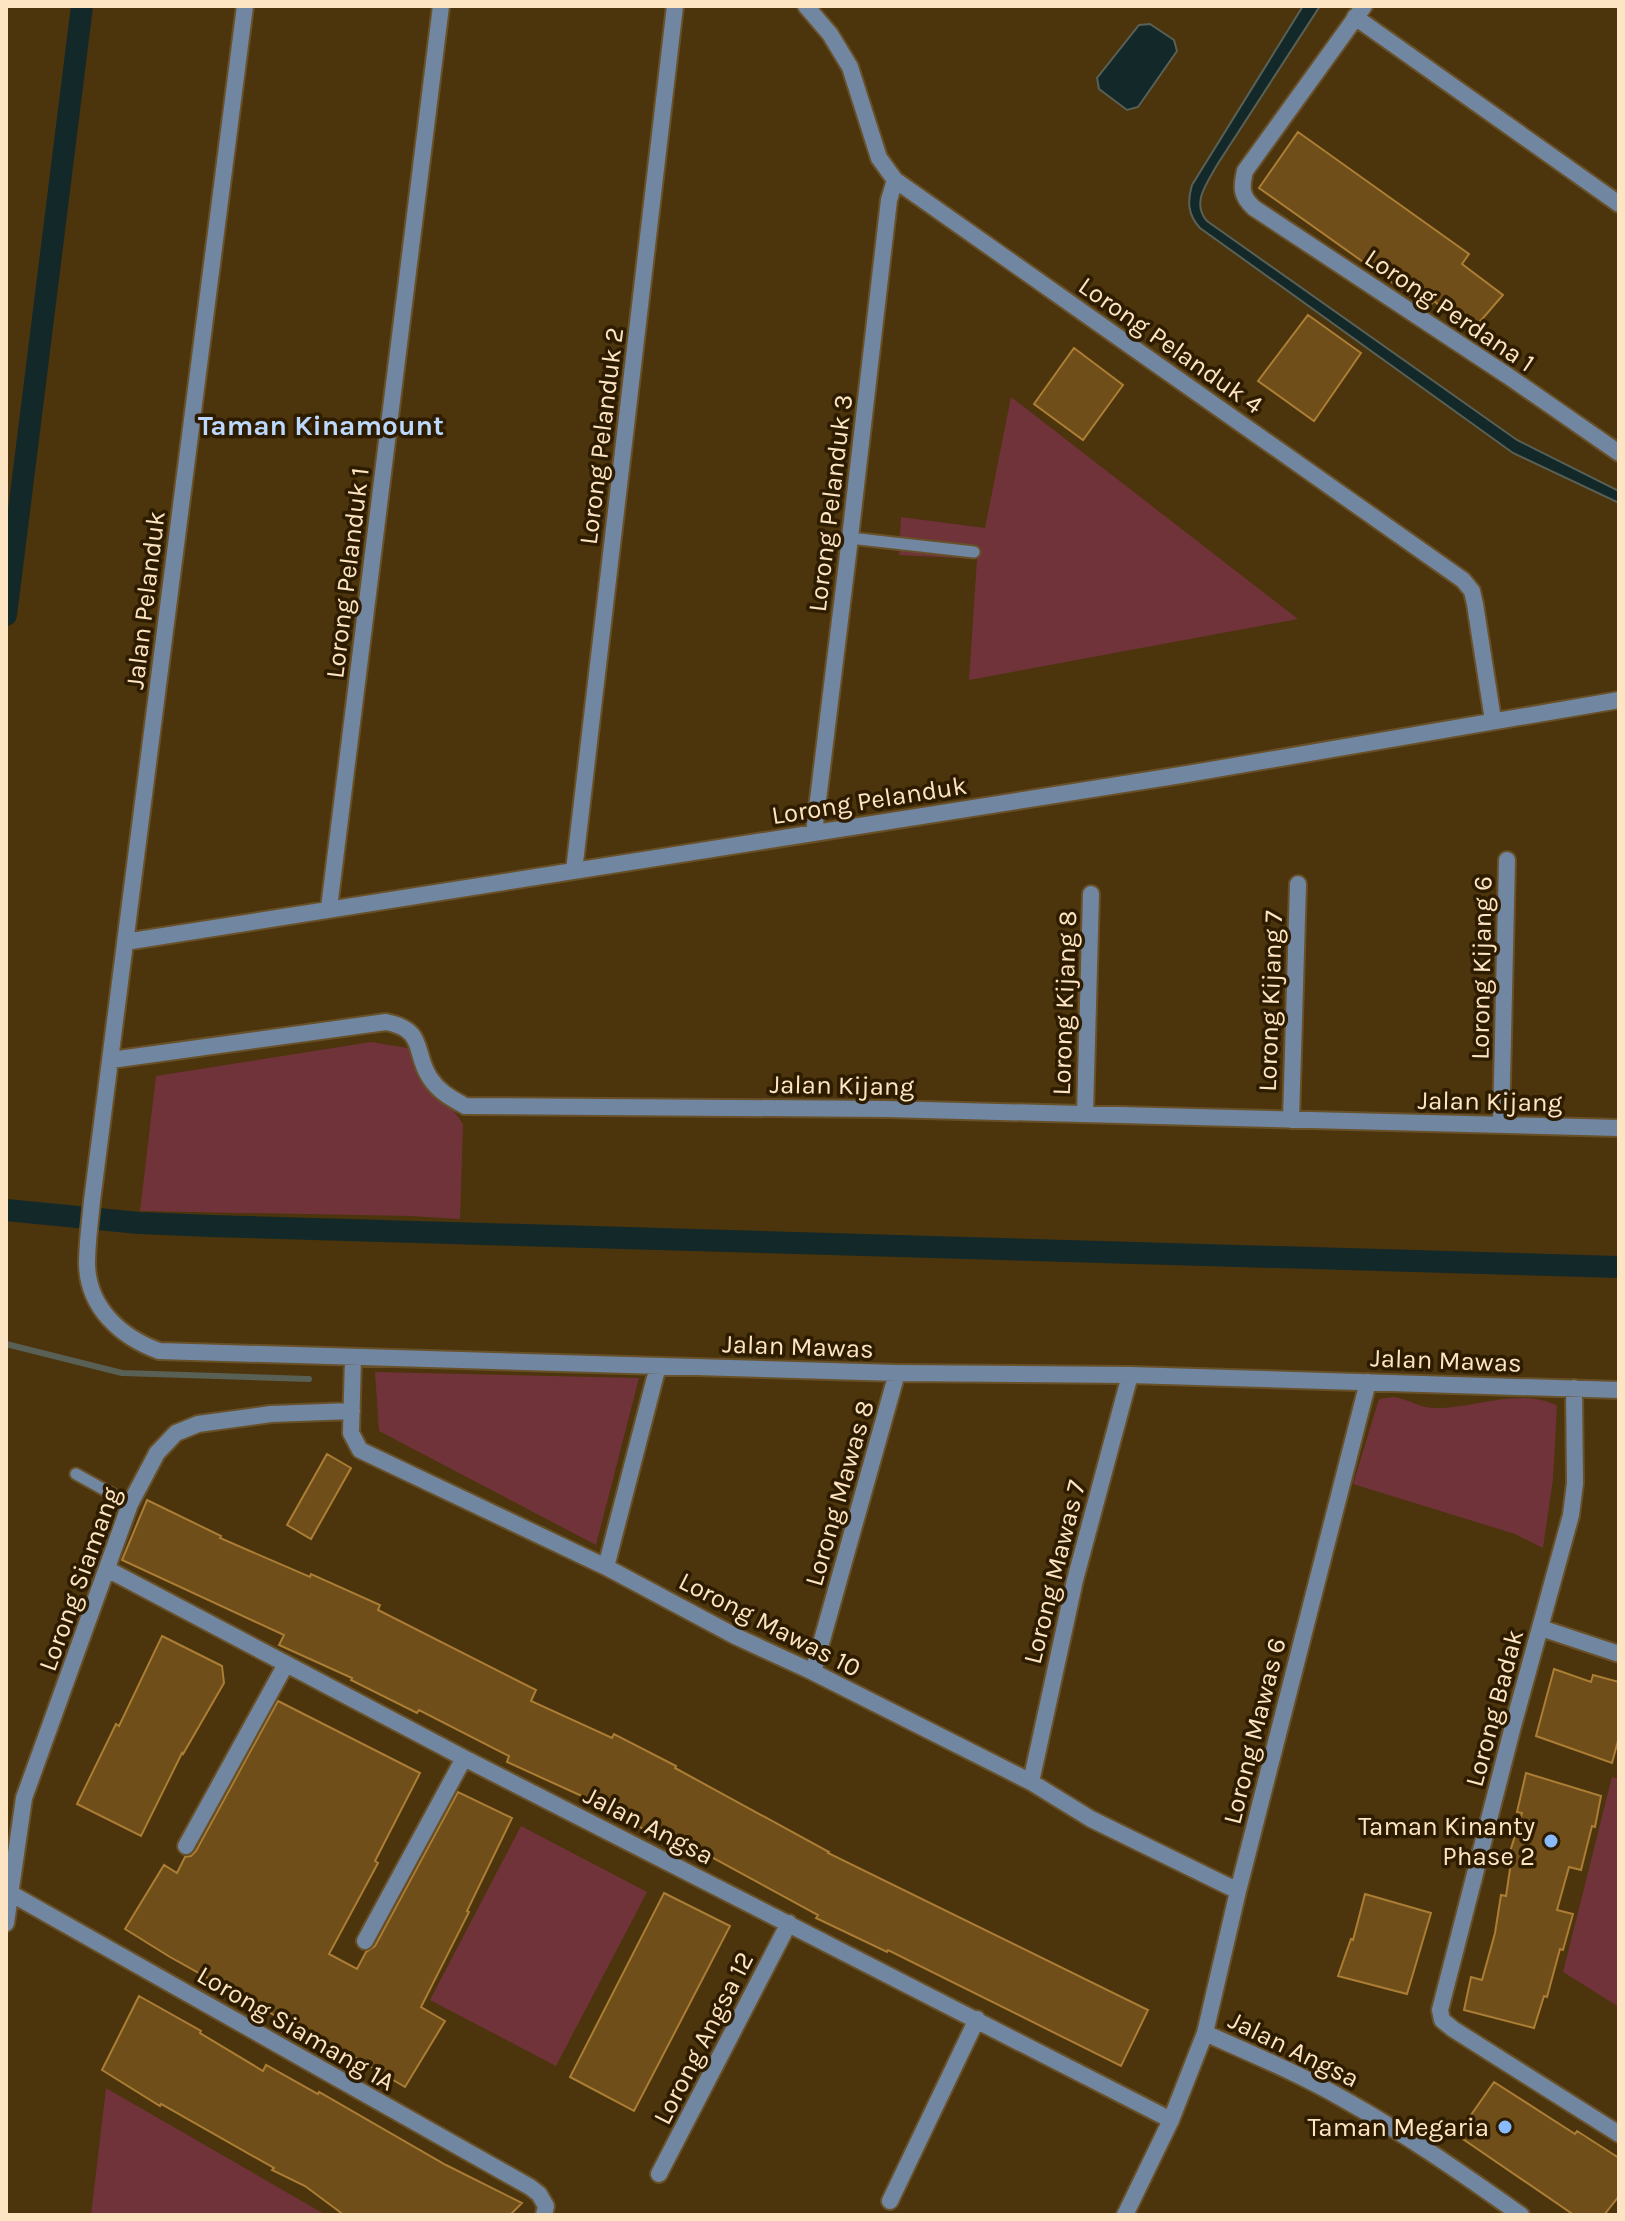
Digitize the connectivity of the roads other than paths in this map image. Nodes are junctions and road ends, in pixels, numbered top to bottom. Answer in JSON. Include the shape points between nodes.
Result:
{"nodes":[{"id":1,"x":245,"y":6,"type":"edge"},
{"id":2,"x":441,"y":6,"type":"edge"},
{"id":3,"x":675,"y":6,"type":"edge"},
{"id":4,"x":806,"y":6,"type":"edge"},
{"id":5,"x":1360,"y":11,"type":"edge"},
{"id":6,"x":895,"y":180,"type":"junction"},
{"id":7,"x":1619,"y":204,"type":"edge"},
{"id":8,"x":1619,"y":453,"type":"edge"},
{"id":9,"x":850,"y":538,"type":"junction"},
{"id":10,"x":974,"y":552,"type":"dead end"},
{"id":11,"x":1619,"y":700,"type":"edge"},
{"id":12,"x":1493,"y":720,"type":"junction"},
{"id":13,"x":814,"y":833,"type":"junction"},
{"id":14,"x":1507,"y":860,"type":"dead end"},
{"id":15,"x":574,"y":871,"type":"junction"},
{"id":16,"x":1298,"y":884,"type":"dead end"},
{"id":17,"x":1091,"y":894,"type":"dead end"},
{"id":18,"x":329,"y":908,"type":"junction"},
{"id":19,"x":125,"y":942,"type":"junction"},
{"id":20,"x":111,"y":1060,"type":"junction"},
{"id":21,"x":1085,"y":1114,"type":"junction"},
{"id":22,"x":1291,"y":1120,"type":"junction"},
{"id":23,"x":1501,"y":1125,"type":"junction"},
{"id":24,"x":1619,"y":1128,"type":"edge"},
{"id":25,"x":92,"y":1201,"type":"joint"},
{"id":26,"x":353,"y":1358,"type":"junction"},
{"id":27,"x":658,"y":1366,"type":"junction"},
{"id":28,"x":897,"y":1373,"type":"junction"},
{"id":29,"x":1130,"y":1375,"type":"junction"},
{"id":30,"x":1368,"y":1382,"type":"junction"},
{"id":31,"x":1574,"y":1388,"type":"junction"},
{"id":32,"x":1619,"y":1390,"type":"edge"},
{"id":33,"x":352,"y":1411,"type":"junction"},
{"id":34,"x":76,"y":1474,"type":"dead end"},
{"id":35,"x":130,"y":1504,"type":"junction"},
{"id":36,"x":606,"y":1567,"type":"junction"},
{"id":37,"x":107,"y":1569,"type":"junction"},
{"id":38,"x":1541,"y":1628,"type":"junction"},
{"id":39,"x":1619,"y":1654,"type":"edge"},
{"id":40,"x":286,"y":1664,"type":"junction"},
{"id":41,"x":813,"y":1672,"type":"junction"},
{"id":42,"x":464,"y":1758,"type":"junction"},
{"id":43,"x":1031,"y":1782,"type":"junction"},
{"id":44,"x":186,"y":1846,"type":"dead end"},
{"id":45,"x":1238,"y":1891,"type":"junction"},
{"id":46,"x":10,"y":1893,"type":"junction"},
{"id":47,"x":6,"y":1923,"type":"edge"},
{"id":48,"x":789,"y":1923,"type":"junction"},
{"id":49,"x":365,"y":1941,"type":"dead end"},
{"id":50,"x":977,"y":2019,"type":"junction"},
{"id":51,"x":1205,"y":2033,"type":"junction"},
{"id":52,"x":1171,"y":2120,"type":"junction"},
{"id":53,"x":1619,"y":2134,"type":"edge"},
{"id":54,"x":659,"y":2174,"type":"dead end"},
{"id":55,"x":890,"y":2201,"type":"dead end"},
{"id":56,"x":544,"y":2214,"type":"edge"},
{"id":57,"x":1125,"y":2215,"type":"edge"},
{"id":58,"x":1521,"y":2215,"type":"edge"}],
"edges":[{"from":1,"to":19,"type":"street","name":"Jalan Pelanduk"},
{"from":2,"to":18,"type":"street","name":"Lorong Pelanduk 1"},
{"from":3,"to":15,"type":"street","name":"Lorong Pelanduk 2"},
{"from":4,"to":6,"type":"street","name":"Lorong Pelanduk 4","via":[[850,67],[879,158]]},
{"from":5,"to":7,"type":"street"},
{"from":5,"to":8,"type":"street","name":"Lorong Perdana 1","via":[[1245,171],[1244,198]]},
{"from":6,"to":9,"type":"street","name":"Lorong Pelanduk 3"},
{"from":6,"to":12,"type":"street","name":"Lorong Pelanduk 4","via":[[1463,580],[1475,604]]},
{"from":9,"to":10,"type":"lane"},
{"from":9,"to":13,"type":"street","name":"Lorong Pelanduk 3"},
{"from":11,"to":12,"type":"street","name":"Lorong Pelanduk"},
{"from":12,"to":13,"type":"street","name":"Lorong Pelanduk"},
{"from":13,"to":15,"type":"street","name":"Lorong Pelanduk"},
{"from":14,"to":23,"type":"street","name":"Lorong Kijang 6"},
{"from":15,"to":18,"type":"street","name":"Lorong Pelanduk"},
{"from":16,"to":22,"type":"street","name":"Lorong Kijang 7"},
{"from":17,"to":21,"type":"street","name":"Lorong Kijang 8"},
{"from":18,"to":19,"type":"street","name":"Lorong Pelanduk"},
{"from":19,"to":20,"type":"street","name":"Jalan Pelanduk"},
{"from":20,"to":21,"type":"street","name":"Jalan Kijang","via":[[386,1022],[407,1029],[428,1075],[465,1106]]},
{"from":20,"to":25,"type":"street","name":"Jalan Pelanduk"},
{"from":21,"to":22,"type":"street","name":"Jalan Kijang"},
{"from":22,"to":23,"type":"street","name":"Jalan Kijang"},
{"from":23,"to":24,"type":"street","name":"Jalan Kijang"},
{"from":25,"to":26,"type":"street","name":"Jalan Mawas","via":[[87,1267],[100,1306],[123,1334],[159,1351]]},
{"from":26,"to":27,"type":"street","name":"Jalan Mawas"},
{"from":26,"to":33,"type":"street","name":"Lorong Mawas 10"},
{"from":27,"to":28,"type":"street","name":"Jalan Mawas"},
{"from":27,"to":36,"type":"street"},
{"from":28,"to":29,"type":"street","name":"Jalan Mawas"},
{"from":28,"to":41,"type":"street","name":"Lorong Mawas 8"},
{"from":29,"to":30,"type":"street","name":"Jalan Mawas"},
{"from":29,"to":43,"type":"street","name":"Lorong Mawas 7","via":[[1075,1580]]},
{"from":30,"to":31,"type":"street","name":"Jalan Mawas"},
{"from":30,"to":45,"type":"street","name":"Lorong Mawas 6"},
{"from":31,"to":32,"type":"street","name":"Jalan Mawas"},
{"from":31,"to":38,"type":"street","name":"Lorong Badak","via":[[1571,1515]]},
{"from":33,"to":35,"type":"street","name":"Lorong Siamang","via":[[271,1414],[198,1424],[176,1433],[157,1453]]},
{"from":33,"to":36,"type":"street","name":"Lorong Mawas 10","via":[[351,1433],[360,1450]]},
{"from":34,"to":35,"type":"lane"},
{"from":35,"to":37,"type":"street","name":"Lorong Siamang"},
{"from":36,"to":41,"type":"street","name":"Lorong Mawas 10"},
{"from":37,"to":40,"type":"street","name":"Jalan Angsa"},
{"from":37,"to":46,"type":"street","name":"Lorong Siamang","via":[[24,1798]]},
{"from":38,"to":39,"type":"street"},
{"from":38,"to":53,"type":"street","name":"Lorong Badak","via":[[1440,2010],[1453,2029]]},
{"from":40,"to":42,"type":"street","name":"Jalan Angsa"},
{"from":40,"to":44,"type":"street"},
{"from":41,"to":43,"type":"street","name":"Lorong Mawas 10"},
{"from":42,"to":48,"type":"street","name":"Jalan Angsa"},
{"from":42,"to":49,"type":"street"},
{"from":43,"to":45,"type":"street","name":"Lorong Mawas 10","via":[[1091,1819]]},
{"from":45,"to":51,"type":"street","name":"Lorong Mawas 6"},
{"from":46,"to":47,"type":"street","name":"Lorong Siamang"},
{"from":46,"to":56,"type":"street","name":"Lorong Siamang 1A","via":[[530,2187],[546,2206]]},
{"from":48,"to":50,"type":"street","name":"Jalan Angsa"},
{"from":48,"to":54,"type":"street","name":"Lorong Angsa 12"},
{"from":50,"to":52,"type":"street","name":"Jalan Angsa"},
{"from":50,"to":55,"type":"street"},
{"from":51,"to":52,"type":"street","name":"Lorong Mawas 6"},
{"from":51,"to":58,"type":"street","name":"Jalan Angsa","via":[[1342,2098]]},
{"from":52,"to":57,"type":"street","name":"Lorong Mawas 6"}]}
